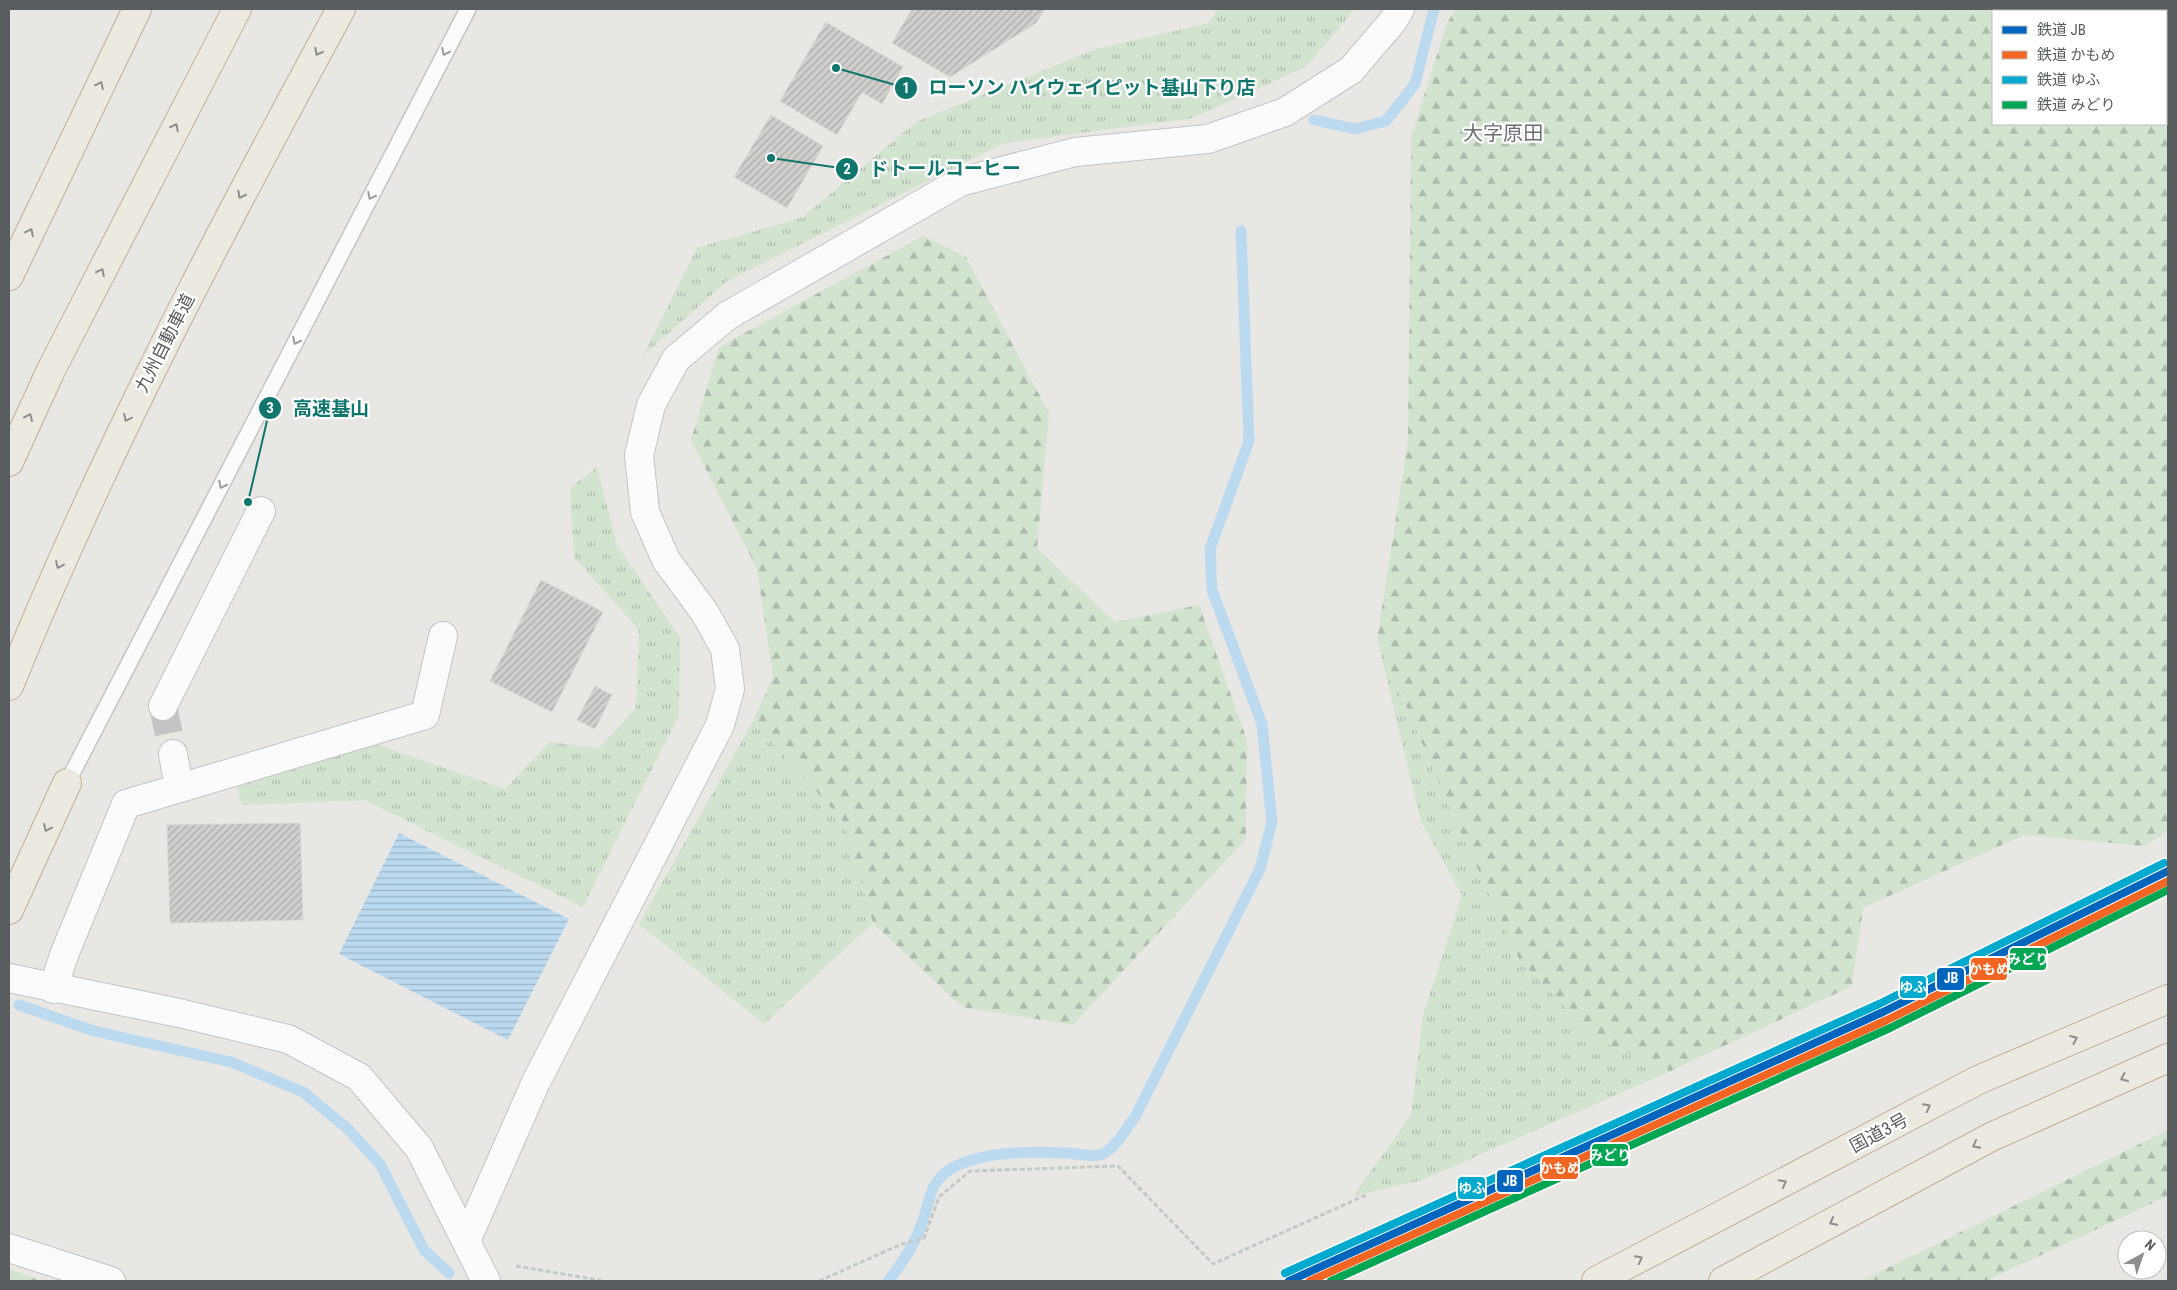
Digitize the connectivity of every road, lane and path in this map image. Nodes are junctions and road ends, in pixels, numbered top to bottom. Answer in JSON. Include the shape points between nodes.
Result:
{"nodes":[{"id":1,"x":137,"y":9,"type":"edge"},
{"id":2,"x":237,"y":9,"type":"edge"},
{"id":3,"x":341,"y":9,"type":"edge"},
{"id":4,"x":468,"y":9,"type":"edge"},
{"id":5,"x":1400,"y":9,"type":"edge"},
{"id":6,"x":9,"y":276,"type":"edge"},
{"id":7,"x":9,"y":462,"type":"edge"},
{"id":8,"x":262,"y":511,"type":"dead end"},
{"id":9,"x":443,"y":636,"type":"dead end"},
{"id":10,"x":9,"y":686,"type":"edge"},
{"id":11,"x":164,"y":706,"type":"tunnel mouth"},
{"id":12,"x":173,"y":754,"type":"tunnel mouth"},
{"id":13,"x":68,"y":784,"type":"joint"},
{"id":14,"x":179,"y":787,"type":"junction"},
{"id":15,"x":9,"y":910,"type":"edge"},
{"id":16,"x":9,"y":978,"type":"edge"},
{"id":17,"x":53,"y":989,"type":"junction"},
{"id":18,"x":2168,"y":998,"type":"edge"},
{"id":19,"x":2168,"y":1058,"type":"edge"},
{"id":20,"x":1366,"y":1195,"type":"dead end"},
{"id":21,"x":467,"y":1240,"type":"junction"},
{"id":22,"x":9,"y":1248,"type":"edge"},
{"id":23,"x":512,"y":1265,"type":"dead end"},
{"id":24,"x":111,"y":1281,"type":"edge"},
{"id":25,"x":486,"y":1281,"type":"edge"},
{"id":26,"x":604,"y":1281,"type":"edge"},
{"id":27,"x":819,"y":1281,"type":"edge"},
{"id":28,"x":1596,"y":1281,"type":"edge"},
{"id":29,"x":1723,"y":1281,"type":"edge"}],
"edges":[{"from":6,"to":1,"type":"highway","one_way":true},
{"from":7,"to":2,"type":"highway","one_way":true,"via":[[51,370]]},
{"from":3,"to":10,"type":"highway","name":"九州自動車道","one_way":true,"via":[[128,416],[52,580]]},
{"from":4,"to":13,"type":"lane","one_way":true},
{"from":5,"to":21,"type":"street","via":[[1351,70],[1285,112],[1208,139],[1075,152],[960,182],[727,316],[676,360],[651,405],[639,455],[645,512],[666,560],[705,613],[725,649],[730,689],[720,726],[535,1084]]},
{"from":8,"to":11,"type":"street"},
{"from":9,"to":14,"type":"street","via":[[425,715]]},
{"from":12,"to":14,"type":"street"},
{"from":13,"to":15,"type":"highway","one_way":true},
{"from":14,"to":17,"type":"street","via":[[126,804]]},
{"from":16,"to":17,"type":"street"},
{"from":17,"to":21,"type":"street","via":[[179,1013],[288,1039],[359,1077],[419,1148]]},
{"from":28,"to":18,"type":"highway","name":"国道3号","one_way":true,"via":[[1978,1080]]},
{"from":19,"to":29,"type":"highway","one_way":true,"via":[[1991,1137]]},
{"from":20,"to":27,"type":"path","via":[[1214,1264],[1118,1166],[970,1170],[939,1197],[924,1238],[902,1244]]},
{"from":21,"to":25,"type":"street"},
{"from":22,"to":24,"type":"street"},
{"from":23,"to":26,"type":"path"}]}
